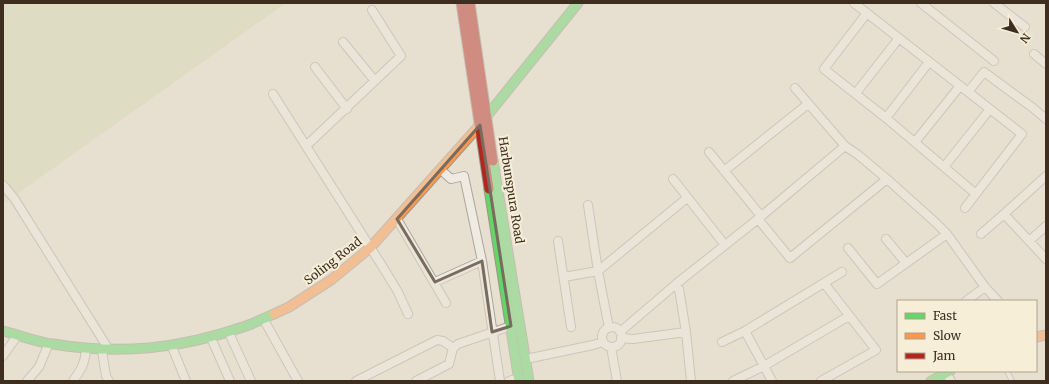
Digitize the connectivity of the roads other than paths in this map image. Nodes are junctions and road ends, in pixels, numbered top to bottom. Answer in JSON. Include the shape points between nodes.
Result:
{"nodes":[{"id":1,"x":461,"y":3,"type":"edge"},
{"id":2,"x":470,"y":3,"type":"edge"},
{"id":3,"x":578,"y":3,"type":"edge"},
{"id":4,"x":854,"y":3,"type":"edge"},
{"id":5,"x":921,"y":3,"type":"edge"},
{"id":6,"x":994,"y":3,"type":"edge"},
{"id":7,"x":372,"y":10,"type":"dead end"},
{"id":8,"x":867,"y":13,"type":"junction"},
{"id":9,"x":1025,"y":27,"type":"dead end"},
{"id":10,"x":899,"y":38,"type":"junction"},
{"id":11,"x":342,"y":42,"type":"dead end"},
{"id":12,"x":1034,"y":54,"type":"dead end"},
{"id":13,"x":994,"y":61,"type":"dead end"},
{"id":14,"x":929,"y":62,"type":"junction"},
{"id":15,"x":1046,"y":64,"type":"edge"},
{"id":16,"x":315,"y":67,"type":"dead end"},
{"id":17,"x":375,"y":81,"type":"junction"},
{"id":18,"x":960,"y":86,"type":"junction"},
{"id":19,"x":794,"y":88,"type":"dead end"},
{"id":20,"x":968,"y":92,"type":"junction"},
{"id":21,"x":856,"y":93,"type":"junction"},
{"id":22,"x":273,"y":94,"type":"dead end"},
{"id":23,"x":808,"y":104,"type":"junction"},
{"id":24,"x":347,"y":109,"type":"junction"},
{"id":25,"x":990,"y":109,"type":"junction"},
{"id":26,"x":486,"y":117,"type":"junction"},
{"id":27,"x":886,"y":118,"type":"junction"},
{"id":28,"x":1046,"y":119,"type":"edge"},
{"id":29,"x":480,"y":125,"type":"junction"},
{"id":30,"x":915,"y":142,"type":"junction"},
{"id":31,"x":306,"y":146,"type":"junction"},
{"id":32,"x":845,"y":146,"type":"junction"},
{"id":33,"x":709,"y":152,"type":"dead end"},
{"id":34,"x":944,"y":167,"type":"junction"},
{"id":35,"x":440,"y":169,"type":"junction"},
{"id":36,"x":724,"y":171,"type":"junction"},
{"id":37,"x":1046,"y":176,"type":"edge"},
{"id":38,"x":673,"y":179,"type":"dead end"},
{"id":39,"x":887,"y":179,"type":"junction"},
{"id":40,"x":3,"y":185,"type":"edge"},
{"id":41,"x":976,"y":194,"type":"junction"},
{"id":42,"x":687,"y":198,"type":"junction"},
{"id":43,"x":588,"y":205,"type":"dead end"},
{"id":44,"x":965,"y":208,"type":"dead end"},
{"id":45,"x":1004,"y":214,"type":"junction"},
{"id":46,"x":759,"y":218,"type":"junction"},
{"id":47,"x":397,"y":219,"type":"junction"},
{"id":48,"x":1046,"y":226,"type":"edge"},
{"id":49,"x":946,"y":234,"type":"junction"},
{"id":50,"x":982,"y":234,"type":"dead end"},
{"id":51,"x":886,"y":239,"type":"dead end"},
{"id":52,"x":558,"y":241,"type":"dead end"},
{"id":53,"x":1029,"y":241,"type":"junction"},
{"id":54,"x":725,"y":245,"type":"junction"},
{"id":55,"x":370,"y":248,"type":"junction"},
{"id":56,"x":848,"y":248,"type":"dead end"},
{"id":57,"x":1046,"y":259,"type":"edge"},
{"id":58,"x":482,"y":261,"type":"junction"},
{"id":59,"x":906,"y":263,"type":"junction"},
{"id":60,"x":598,"y":271,"type":"junction"},
{"id":61,"x":842,"y":272,"type":"dead end"},
{"id":62,"x":564,"y":277,"type":"junction"},
{"id":63,"x":435,"y":282,"type":"junction"},
{"id":64,"x":824,"y":283,"type":"junction"},
{"id":65,"x":676,"y":284,"type":"junction"},
{"id":66,"x":985,"y":287,"type":"junction"},
{"id":67,"x":967,"y":300,"type":"edge"},
{"id":68,"x":997,"y":300,"type":"edge"},
{"id":69,"x":446,"y":303,"type":"dead end"},
{"id":70,"x":408,"y":314,"type":"dead end"},
{"id":71,"x":850,"y":316,"type":"junction"},
{"id":72,"x":264,"y":320,"type":"junction"},
{"id":73,"x":511,"y":326,"type":"junction"},
{"id":74,"x":571,"y":328,"type":"dead end"},
{"id":75,"x":609,"y":328,"type":"junction"},
{"id":76,"x":3,"y":331,"type":"edge"},
{"id":77,"x":745,"y":331,"type":"junction"},
{"id":78,"x":492,"y":332,"type":"junction"},
{"id":79,"x":686,"y":332,"type":"junction"},
{"id":80,"x":229,"y":333,"type":"junction"},
{"id":81,"x":620,"y":335,"type":"junction"},
{"id":82,"x":17,"y":336,"type":"junction"},
{"id":83,"x":211,"y":338,"type":"junction"},
{"id":84,"x":603,"y":342,"type":"junction"},
{"id":85,"x":722,"y":342,"type":"dead end"},
{"id":86,"x":50,"y":343,"type":"junction"},
{"id":87,"x":172,"y":347,"type":"junction"},
{"id":88,"x":611,"y":347,"type":"junction"},
{"id":89,"x":104,"y":348,"type":"junction"},
{"id":90,"x":453,"y":348,"type":"junction"},
{"id":91,"x":86,"y":350,"type":"junction"},
{"id":92,"x":3,"y":356,"type":"edge"},
{"id":93,"x":526,"y":359,"type":"junction"},
{"id":94,"x":764,"y":366,"type":"junction"},
{"id":95,"x":1008,"y":372,"type":"edge"},
{"id":96,"x":949,"y":375,"type":"edge"},
{"id":97,"x":519,"y":380,"type":"edge"},
{"id":98,"x":27,"y":381,"type":"edge"},
{"id":99,"x":73,"y":381,"type":"edge"},
{"id":100,"x":109,"y":381,"type":"edge"},
{"id":101,"x":186,"y":381,"type":"edge"},
{"id":102,"x":230,"y":381,"type":"edge"},
{"id":103,"x":251,"y":381,"type":"edge"},
{"id":104,"x":298,"y":381,"type":"edge"},
{"id":105,"x":356,"y":381,"type":"edge"},
{"id":106,"x":416,"y":381,"type":"edge"},
{"id":107,"x":500,"y":381,"type":"edge"},
{"id":108,"x":509,"y":381,"type":"edge"},
{"id":109,"x":530,"y":381,"type":"edge"},
{"id":110,"x":617,"y":381,"type":"edge"},
{"id":111,"x":691,"y":381,"type":"edge"},
{"id":112,"x":733,"y":381,"type":"edge"},
{"id":113,"x":772,"y":381,"type":"edge"},
{"id":114,"x":821,"y":381,"type":"edge"},
{"id":115,"x":930,"y":381,"type":"edge"},
{"id":116,"x":1012,"y":381,"type":"edge"}],
"edges":[{"from":1,"to":29,"type":"main road","name":"Harbunspura Road"},
{"from":2,"to":26,"type":"main road","name":"Harbunspura Road"},
{"from":3,"to":26,"type":"main road","name":"Soling Road"},
{"from":4,"to":8,"type":"street"},
{"from":5,"to":13,"type":"street"},
{"from":6,"to":9,"type":"street"},
{"from":7,"to":17,"type":"street","via":[[401,56]]},
{"from":8,"to":10,"type":"street"},
{"from":8,"to":21,"type":"street","via":[[824,69]]},
{"from":10,"to":14,"type":"street"},
{"from":10,"to":21,"type":"street"},
{"from":11,"to":17,"type":"street"},
{"from":12,"to":15,"type":"street"},
{"from":14,"to":18,"type":"street"},
{"from":14,"to":27,"type":"street"},
{"from":16,"to":24,"type":"street"},
{"from":17,"to":24,"type":"street"},
{"from":18,"to":20,"type":"street"},
{"from":18,"to":30,"type":"street"},
{"from":19,"to":23,"type":"street"},
{"from":20,"to":25,"type":"street"},
{"from":20,"to":28,"type":"street","via":[[984,72]]},
{"from":21,"to":27,"type":"street"},
{"from":22,"to":31,"type":"street"},
{"from":23,"to":32,"type":"street"},
{"from":23,"to":36,"type":"street"},
{"from":24,"to":31,"type":"street"},
{"from":25,"to":34,"type":"street"},
{"from":25,"to":41,"type":"street","via":[[1022,134]]},
{"from":26,"to":29,"type":"main road","name":"Soling Road"},
{"from":26,"to":93,"type":"main road","name":"Harbunspura Road"},
{"from":27,"to":30,"type":"street"},
{"from":29,"to":35,"type":"main road","name":"Soling Road"},
{"from":29,"to":73,"type":"main road","name":"Harbunspura Road"},
{"from":30,"to":34,"type":"street"},
{"from":31,"to":55,"type":"street"},
{"from":32,"to":39,"type":"street"},
{"from":32,"to":46,"type":"street"},
{"from":33,"to":36,"type":"street"},
{"from":34,"to":41,"type":"street"},
{"from":35,"to":47,"type":"main road","name":"Soling Road"},
{"from":35,"to":58,"type":"street","via":[[451,179],[464,176]]},
{"from":36,"to":46,"type":"street"},
{"from":37,"to":45,"type":"street"},
{"from":38,"to":42,"type":"street"},
{"from":39,"to":46,"type":"street","via":[[790,258]]},
{"from":39,"to":49,"type":"street"},
{"from":40,"to":89,"type":"street","via":[[14,198]]},
{"from":41,"to":44,"type":"street"},
{"from":42,"to":54,"type":"street"},
{"from":42,"to":60,"type":"street"},
{"from":43,"to":60,"type":"street"},
{"from":45,"to":50,"type":"street"},
{"from":45,"to":53,"type":"street"},
{"from":46,"to":54,"type":"street"},
{"from":47,"to":55,"type":"main road","name":"Soling Road"},
{"from":47,"to":63,"type":"street"},
{"from":48,"to":53,"type":"street"},
{"from":49,"to":59,"type":"street"},
{"from":49,"to":66,"type":"street"},
{"from":51,"to":59,"type":"street"},
{"from":52,"to":62,"type":"street"},
{"from":53,"to":57,"type":"street"},
{"from":54,"to":65,"type":"street"},
{"from":55,"to":70,"type":"street","via":[[398,292]]},
{"from":55,"to":72,"type":"main road","name":"Soling Road","via":[[350,266],[315,290]]},
{"from":56,"to":59,"type":"street","via":[[877,284]]},
{"from":58,"to":63,"type":"street"},
{"from":58,"to":78,"type":"street"},
{"from":60,"to":62,"type":"street"},
{"from":60,"to":75,"type":"street"},
{"from":61,"to":64,"type":"street"},
{"from":62,"to":74,"type":"street"},
{"from":63,"to":69,"type":"street"},
{"from":64,"to":71,"type":"street"},
{"from":64,"to":77,"type":"street"},
{"from":65,"to":79,"type":"street"},
{"from":65,"to":81,"type":"street"},
{"from":66,"to":67,"type":"street"},
{"from":66,"to":68,"type":"street"},
{"from":71,"to":94,"type":"street"},
{"from":71,"to":114,"type":"street","via":[[876,350]]},
{"from":72,"to":80,"type":"main road","name":"Soling Road"},
{"from":72,"to":104,"type":"street"},
{"from":73,"to":78,"type":"street"},
{"from":73,"to":97,"type":"main road","name":"Harbunspura Road"},
{"from":75,"to":81,"type":"street","via":[[613,327]]},
{"from":75,"to":84,"type":"street","via":[[603,333]]},
{"from":76,"to":82,"type":"main road","name":"Soling Road"},
{"from":77,"to":85,"type":"street"},
{"from":77,"to":94,"type":"street"},
{"from":78,"to":90,"type":"street"},
{"from":78,"to":107,"type":"street"},
{"from":79,"to":81,"type":"street","via":[[633,339]]},
{"from":79,"to":111,"type":"street"},
{"from":80,"to":83,"type":"main road","name":"Soling Road"},
{"from":80,"to":103,"type":"street"},
{"from":81,"to":88,"type":"street","via":[[616,345]]},
{"from":82,"to":86,"type":"main road","name":"Soling Road"},
{"from":82,"to":92,"type":"street"},
{"from":83,"to":87,"type":"main road","name":"Soling Road"},
{"from":83,"to":102,"type":"street"},
{"from":84,"to":88,"type":"street"},
{"from":84,"to":93,"type":"street"},
{"from":86,"to":91,"type":"main road","name":"Soling Road"},
{"from":86,"to":98,"type":"street","via":[[39,367]]},
{"from":87,"to":89,"type":"main road","name":"Soling Road","via":[[138,350]]},
{"from":87,"to":101,"type":"street"},
{"from":88,"to":110,"type":"street"},
{"from":89,"to":91,"type":"main road","name":"Soling Road"},
{"from":89,"to":100,"type":"street","via":[[106,376]]},
{"from":90,"to":105,"type":"street","via":[[437,340]]},
{"from":90,"to":106,"type":"street","via":[[449,364]]},
{"from":91,"to":99,"type":"street","via":[[86,360]]},
{"from":93,"to":109,"type":"main road","name":"Harbunspura Road"},
{"from":94,"to":112,"type":"street"},
{"from":94,"to":113,"type":"street"},
{"from":95,"to":116,"type":"lane"},
{"from":96,"to":115,"type":"main road"},
{"from":97,"to":108,"type":"street"}]}
